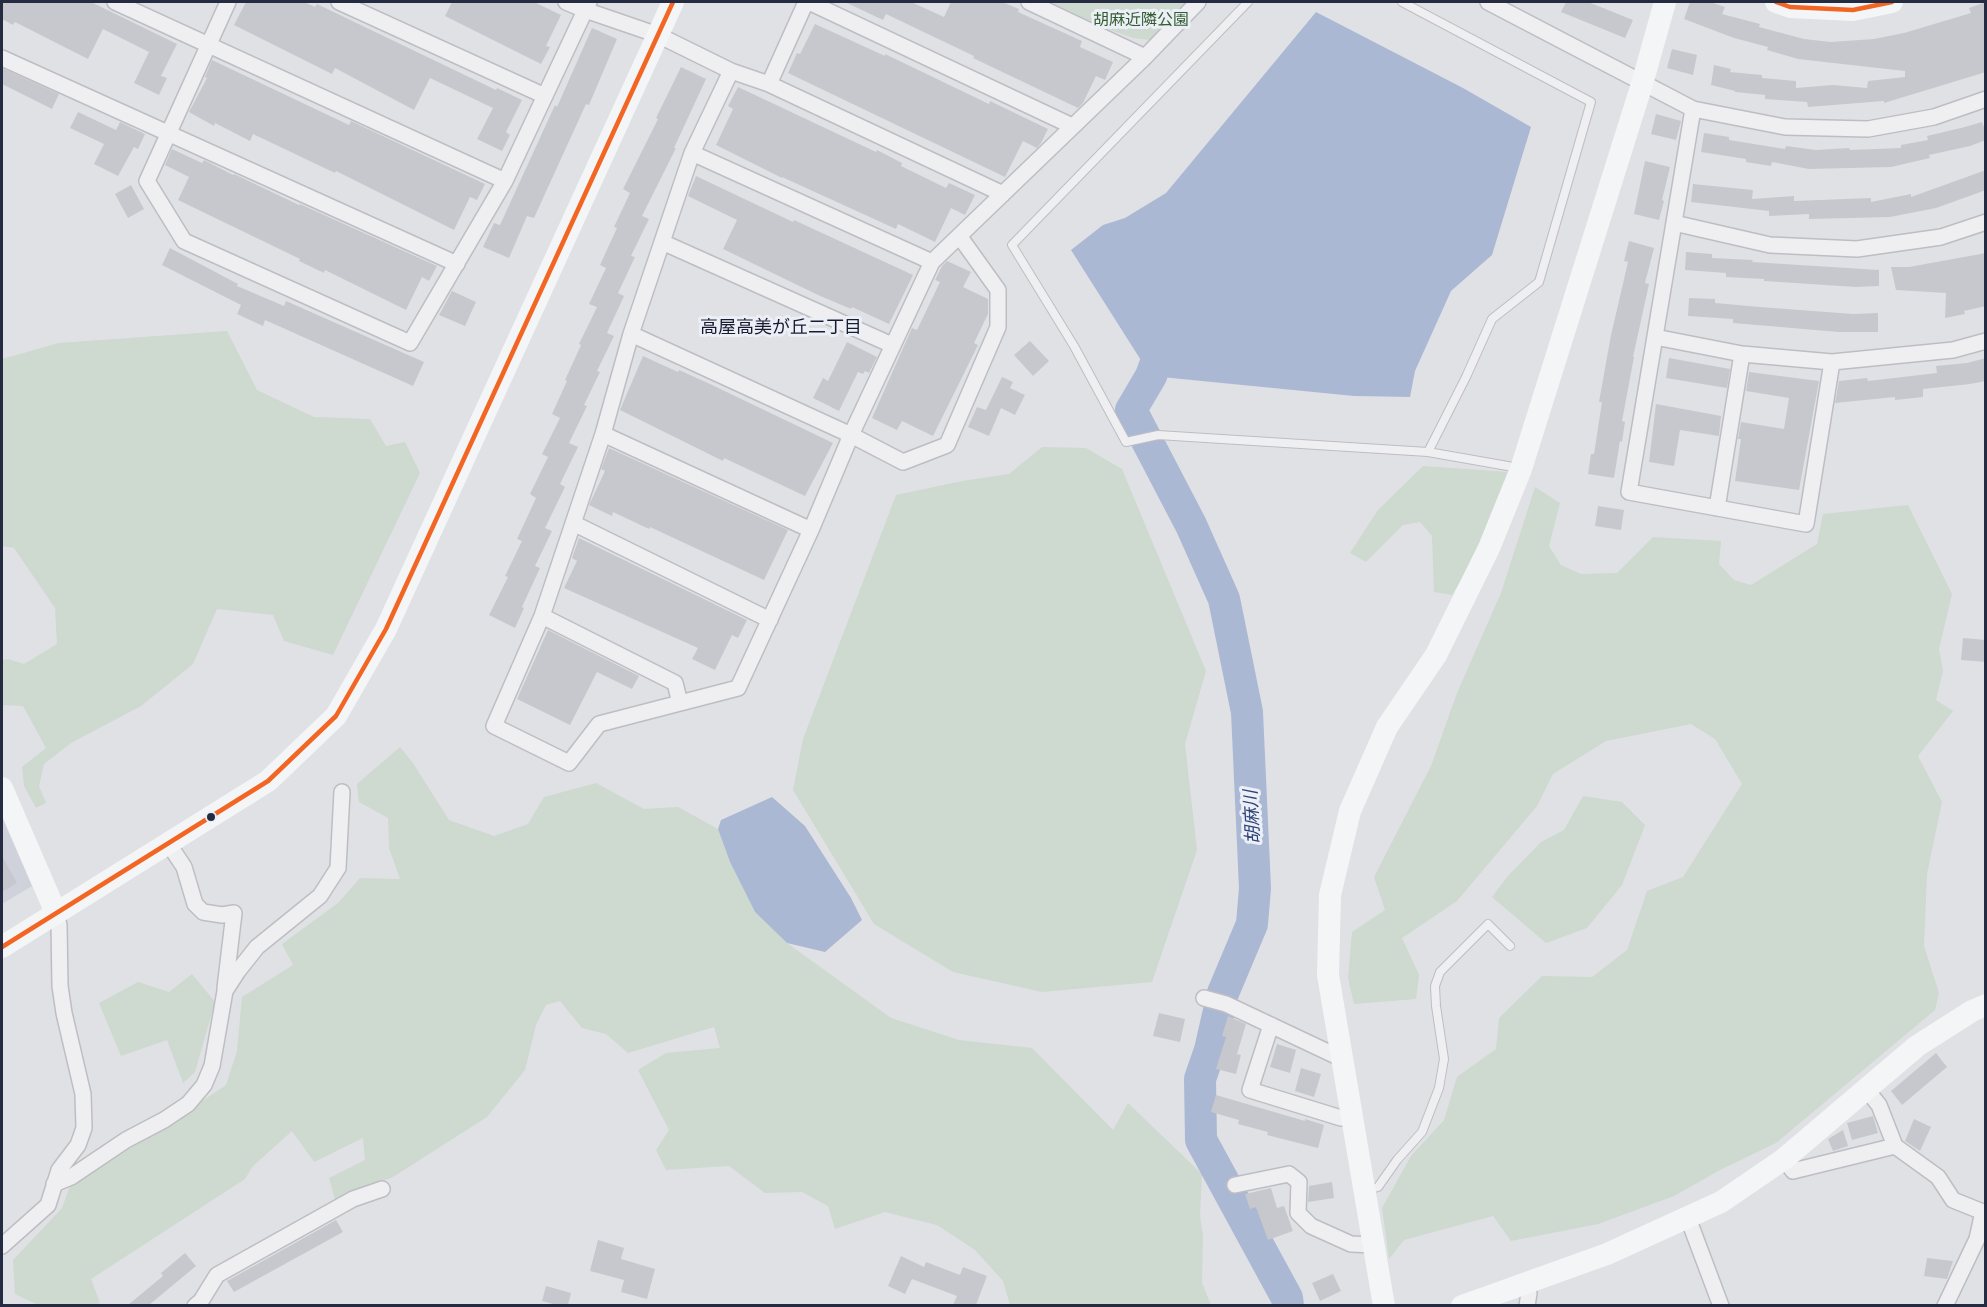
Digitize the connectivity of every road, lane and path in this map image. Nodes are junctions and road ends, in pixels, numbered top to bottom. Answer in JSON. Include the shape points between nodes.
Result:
{"nodes":[{"id":1,"x":115,"y":2,"type":"edge"},
{"id":2,"x":228,"y":2,"type":"edge"},
{"id":3,"x":339,"y":2,"type":"edge"},
{"id":4,"x":566,"y":2,"type":"edge"},
{"id":5,"x":673,"y":2,"type":"edge"},
{"id":6,"x":807,"y":2,"type":"edge"},
{"id":7,"x":1029,"y":2,"type":"edge"},
{"id":8,"x":1198,"y":2,"type":"edge"},
{"id":9,"x":1248,"y":2,"type":"edge"},
{"id":10,"x":1402,"y":2,"type":"edge"},
{"id":11,"x":1488,"y":2,"type":"edge"},
{"id":12,"x":1665,"y":2,"type":"edge"},
{"id":13,"x":1776,"y":2,"type":"edge"},
{"id":14,"x":1892,"y":2,"type":"edge"},
{"id":15,"x":587,"y":6,"type":"edge"},
{"id":16,"x":658,"y":35,"type":"junction"},
{"id":17,"x":209,"y":45,"type":"junction"},
{"id":18,"x":1145,"y":57,"type":"junction"},
{"id":19,"x":2,"y":58,"type":"edge"},
{"id":20,"x":731,"y":71,"type":"junction"},
{"id":21,"x":769,"y":84,"type":"junction"},
{"id":22,"x":1642,"y":84,"type":"junction"},
{"id":23,"x":545,"y":96,"type":"junction"},
{"id":24,"x":1986,"y":99,"type":"edge"},
{"id":25,"x":1693,"y":110,"type":"junction"},
{"id":26,"x":1072,"y":126,"type":"junction"},
{"id":27,"x":168,"y":133,"type":"junction"},
{"id":28,"x":693,"y":153,"type":"junction"},
{"id":29,"x":505,"y":181,"type":"junction"},
{"id":30,"x":1003,"y":194,"type":"junction"},
{"id":31,"x":1986,"y":222,"type":"edge"},
{"id":32,"x":1674,"y":223,"type":"junction"},
{"id":33,"x":960,"y":237,"type":"junction"},
{"id":34,"x":662,"y":242,"type":"junction"},
{"id":35,"x":932,"y":262,"type":"junction"},
{"id":36,"x":457,"y":264,"type":"junction"},
{"id":37,"x":631,"y":334,"type":"junction"},
{"id":38,"x":1655,"y":337,"type":"junction"},
{"id":39,"x":1986,"y":340,"type":"edge"},
{"id":40,"x":892,"y":345,"type":"junction"},
{"id":41,"x":1742,"y":354,"type":"junction"},
{"id":42,"x":1832,"y":362,"type":"junction"},
{"id":43,"x":603,"y":434,"type":"junction"},
{"id":44,"x":851,"y":435,"type":"junction"},
{"id":45,"x":1428,"y":452,"type":"junction"},
{"id":46,"x":1521,"y":469,"type":"junction"},
{"id":47,"x":1717,"y":508,"type":"junction"},
{"id":48,"x":573,"y":523,"type":"junction"},
{"id":49,"x":811,"y":530,"type":"junction"},
{"id":50,"x":542,"y":616,"type":"junction"},
{"id":51,"x":770,"y":620,"type":"junction"},
{"id":52,"x":680,"y":703,"type":"junction"},
{"id":53,"x":2,"y":789,"type":"edge"},
{"id":54,"x":342,"y":792,"type":"dead end"},
{"id":55,"x":168,"y":843,"type":"junction"},
{"id":56,"x":56,"y":913,"type":"junction"},
{"id":57,"x":1510,"y":946,"type":"dead end"},
{"id":58,"x":2,"y":947,"type":"edge"},
{"id":59,"x":225,"y":991,"type":"junction"},
{"id":60,"x":1204,"y":998,"type":"dead end"},
{"id":61,"x":1986,"y":1005,"type":"edge"},
{"id":62,"x":1271,"y":1025,"type":"junction"},
{"id":63,"x":1342,"y":1054,"type":"junction"},
{"id":64,"x":1866,"y":1089,"type":"junction"},
{"id":65,"x":1353,"y":1118,"type":"junction"},
{"id":66,"x":1895,"y":1146,"type":"junction"},
{"id":67,"x":1784,"y":1160,"type":"junction"},
{"id":68,"x":54,"y":1184,"type":"junction"},
{"id":69,"x":1235,"y":1185,"type":"dead end"},
{"id":70,"x":382,"y":1189,"type":"dead end"},
{"id":71,"x":1365,"y":1190,"type":"junction"},
{"id":72,"x":1984,"y":1212,"type":"edge"},
{"id":73,"x":1689,"y":1218,"type":"junction"},
{"id":74,"x":2,"y":1245,"type":"edge"},
{"id":75,"x":1374,"y":1245,"type":"junction"},
{"id":76,"x":1525,"y":1295,"type":"edge"},
{"id":77,"x":195,"y":1305,"type":"edge"},
{"id":78,"x":1384,"y":1305,"type":"edge"},
{"id":79,"x":1462,"y":1305,"type":"edge"},
{"id":80,"x":1721,"y":1305,"type":"edge"},
{"id":81,"x":1945,"y":1305,"type":"edge"}],
"edges":[{"from":1,"to":17,"type":"street"},
{"from":2,"to":17,"type":"street"},
{"from":3,"to":23,"type":"street"},
{"from":4,"to":15,"type":"street"},
{"from":5,"to":16,"type":"street"},
{"from":6,"to":21,"type":"street"},
{"from":6,"to":26,"type":"street"},
{"from":7,"to":18,"type":"street"},
{"from":8,"to":18,"type":"street"},
{"from":9,"to":45,"type":"lane","via":[[1012,245],[1074,346],[1126,442],[1158,435]]},
{"from":10,"to":45,"type":"lane","via":[[1591,102],[1539,282],[1492,319]]},
{"from":11,"to":22,"type":"street"},
{"from":12,"to":22,"type":"street"},
{"from":13,"to":14,"type":"street","via":[[1790,7],[1853,10]]},
{"from":15,"to":16,"type":"street"},
{"from":15,"to":23,"type":"street"},
{"from":16,"to":20,"type":"street"},
{"from":16,"to":55,"type":"street","via":[[386,629],[336,716],[268,781]]},
{"from":17,"to":27,"type":"street"},
{"from":17,"to":29,"type":"street"},
{"from":18,"to":26,"type":"street"},
{"from":19,"to":27,"type":"street"},
{"from":20,"to":21,"type":"street"},
{"from":20,"to":28,"type":"street"},
{"from":21,"to":30,"type":"street"},
{"from":22,"to":25,"type":"street"},
{"from":22,"to":46,"type":"street"},
{"from":23,"to":29,"type":"street"},
{"from":24,"to":25,"type":"street","via":[[1934,117],[1868,129],[1785,127]]},
{"from":25,"to":32,"type":"street"},
{"from":26,"to":30,"type":"street"},
{"from":27,"to":36,"type":"street"},
{"from":27,"to":36,"type":"street","via":[[147,181],[184,241],[410,343]]},
{"from":28,"to":34,"type":"street"},
{"from":28,"to":35,"type":"street"},
{"from":29,"to":36,"type":"street"},
{"from":30,"to":33,"type":"street"},
{"from":31,"to":32,"type":"street","via":[[1941,237],[1857,249],[1770,245]]},
{"from":32,"to":38,"type":"street"},
{"from":33,"to":35,"type":"street"},
{"from":33,"to":44,"type":"street","via":[[998,290],[998,327],[948,445],[903,462]]},
{"from":34,"to":37,"type":"street"},
{"from":34,"to":40,"type":"street"},
{"from":35,"to":40,"type":"street"},
{"from":37,"to":43,"type":"street"},
{"from":37,"to":44,"type":"street"},
{"from":38,"to":41,"type":"street"},
{"from":38,"to":47,"type":"street","via":[[1629,492]]},
{"from":39,"to":42,"type":"street","via":[[1953,350]]},
{"from":40,"to":44,"type":"street"},
{"from":41,"to":42,"type":"street"},
{"from":41,"to":47,"type":"street"},
{"from":42,"to":47,"type":"street","via":[[1806,524]]},
{"from":43,"to":48,"type":"street"},
{"from":43,"to":49,"type":"street"},
{"from":44,"to":49,"type":"street"},
{"from":45,"to":46,"type":"lane"},
{"from":46,"to":63,"type":"street","via":[[1489,548],[1447,633],[1388,727],[1350,811],[1330,895],[1328,975]]},
{"from":48,"to":50,"type":"street"},
{"from":48,"to":51,"type":"street"},
{"from":49,"to":51,"type":"street"},
{"from":50,"to":52,"type":"street","via":[[675,683]]},
{"from":50,"to":52,"type":"street","via":[[494,726],[569,763],[599,724]]},
{"from":51,"to":52,"type":"street","via":[[738,688]]},
{"from":53,"to":56,"type":"street"},
{"from":54,"to":59,"type":"street","via":[[338,868],[320,896],[257,947]]},
{"from":55,"to":56,"type":"street"},
{"from":55,"to":59,"type":"street","via":[[184,867],[195,904],[203,912],[234,913]]},
{"from":56,"to":58,"type":"street"},
{"from":56,"to":68,"type":"street","via":[[64,1013],[83,1094],[84,1128],[78,1146],[58,1170]]},
{"from":57,"to":71,"type":"lane","via":[[1488,924],[1440,972],[1435,986],[1444,1059],[1439,1089],[1422,1132],[1378,1187]]},
{"from":59,"to":68,"type":"street","via":[[212,1066],[204,1085],[188,1104]]},
{"from":60,"to":62,"type":"street"},
{"from":61,"to":64,"type":"street","via":[[1917,1046]]},
{"from":62,"to":63,"type":"street","via":[[1334,1055]]},
{"from":62,"to":65,"type":"street","via":[[1250,1090],[1341,1118]]},
{"from":63,"to":65,"type":"street"},
{"from":64,"to":66,"type":"street","via":[[1879,1105]]},
{"from":64,"to":67,"type":"street"},
{"from":65,"to":71,"type":"street"},
{"from":66,"to":67,"type":"street","via":[[1793,1171]]},
{"from":66,"to":72,"type":"street","via":[[1938,1177],[1953,1200]]},
{"from":67,"to":73,"type":"street","via":[[1721,1202]]},
{"from":68,"to":74,"type":"street","via":[[48,1205]]},
{"from":69,"to":75,"type":"street","via":[[1289,1174],[1299,1182],[1298,1213],[1311,1226],[1351,1244]]},
{"from":70,"to":77,"type":"street","via":[[353,1199],[217,1275]]},
{"from":71,"to":75,"type":"street"},
{"from":72,"to":81,"type":"street","via":[[1977,1239]]},
{"from":73,"to":76,"type":"street"},
{"from":73,"to":80,"type":"street"},
{"from":75,"to":78,"type":"street"},
{"from":76,"to":79,"type":"street"}]}
